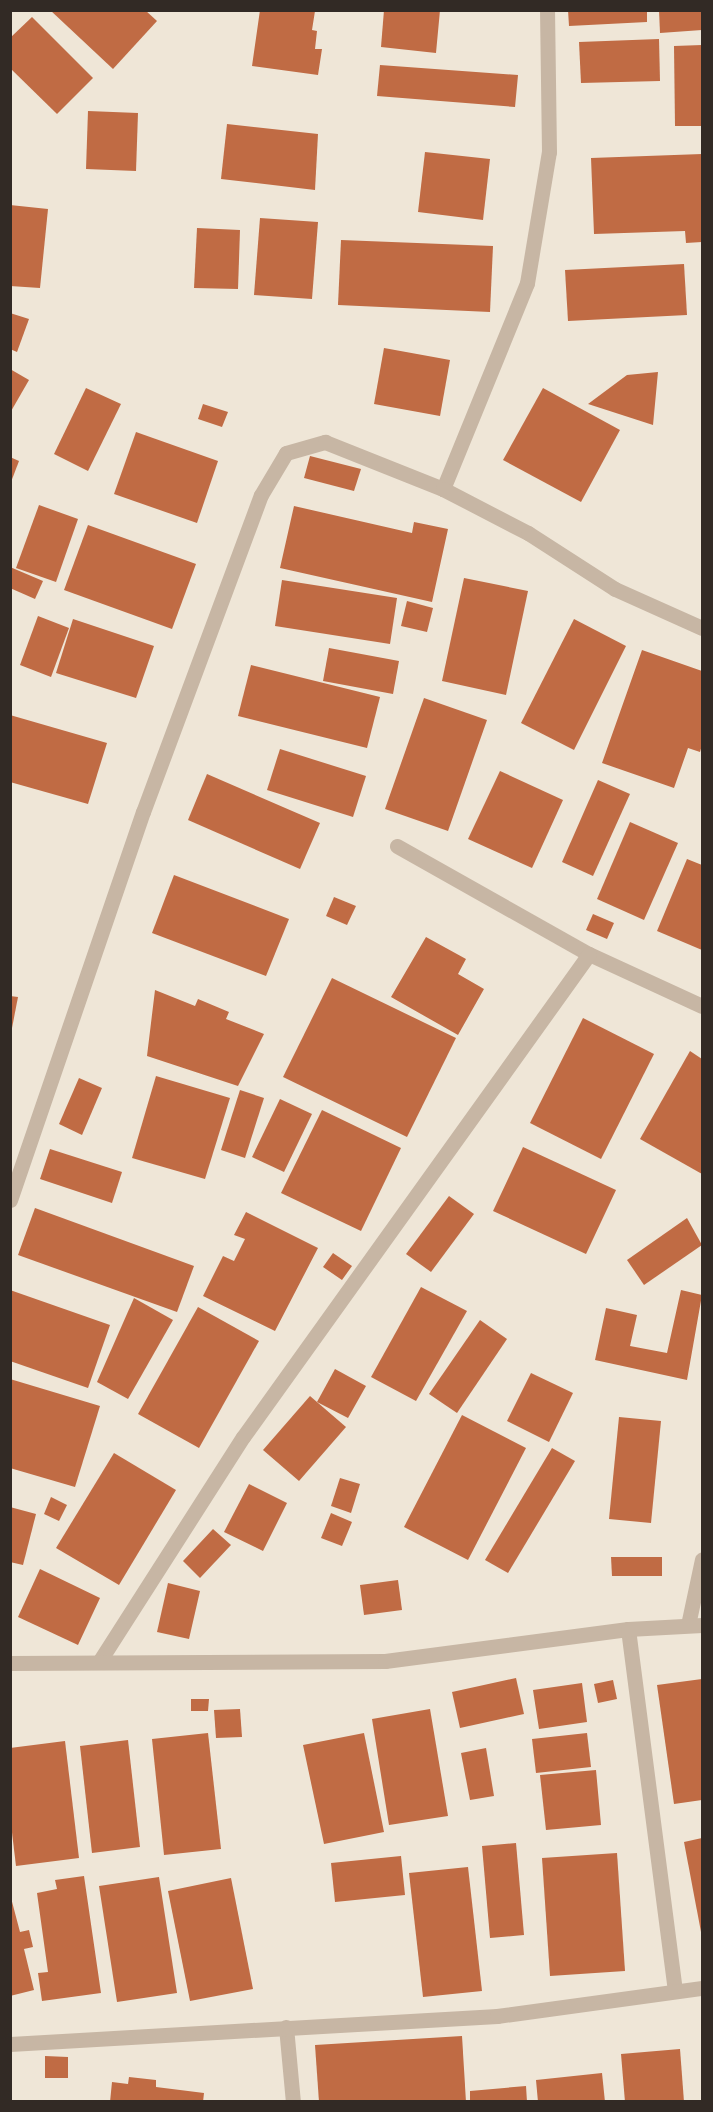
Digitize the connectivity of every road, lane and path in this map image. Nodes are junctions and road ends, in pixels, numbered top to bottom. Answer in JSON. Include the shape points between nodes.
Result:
{"nodes":[{"id":1,"x":547,"y":10,"type":"edge"},
{"id":2,"x":443,"y":489,"type":"junction"},
{"id":3,"x":702,"y":628,"type":"edge"},
{"id":4,"x":397,"y":846,"type":"dead end"},
{"id":5,"x":589,"y":954,"type":"junction"},
{"id":6,"x":702,"y":1006,"type":"edge"},
{"id":7,"x":15,"y":1170,"type":"edge"},
{"id":8,"x":10,"y":1200,"type":"edge"},
{"id":9,"x":702,"y":1559,"type":"edge"},
{"id":10,"x":695,"y":1625,"type":"edge"},
{"id":11,"x":628,"y":1629,"type":"junction"},
{"id":12,"x":99,"y":1662,"type":"junction"},
{"id":13,"x":10,"y":1663,"type":"edge"},
{"id":14,"x":702,"y":1988,"type":"edge"},
{"id":15,"x":675,"y":1991,"type":"junction"},
{"id":16,"x":286,"y":2027,"type":"junction"},
{"id":17,"x":10,"y":2044,"type":"edge"},
{"id":18,"x":293,"y":2102,"type":"edge"}],
"edges":[{"from":1,"to":2,"type":"street","via":[[549,152],[527,283]]},
{"from":2,"to":3,"type":"street","via":[[528,533],[615,589]]},
{"from":2,"to":7,"type":"street","via":[[325,442],[286,453],[261,495]]},
{"from":4,"to":5,"type":"street"},
{"from":5,"to":6,"type":"street"},
{"from":5,"to":12,"type":"street","via":[[243,1437]]},
{"from":7,"to":8,"type":"street"},
{"from":9,"to":10,"type":"street"},
{"from":10,"to":11,"type":"street"},
{"from":11,"to":12,"type":"street","via":[[385,1661]]},
{"from":11,"to":15,"type":"street"},
{"from":12,"to":13,"type":"street"},
{"from":14,"to":15,"type":"street"},
{"from":15,"to":16,"type":"street","via":[[497,2016]]},
{"from":16,"to":17,"type":"street"},
{"from":16,"to":18,"type":"street"}]}
